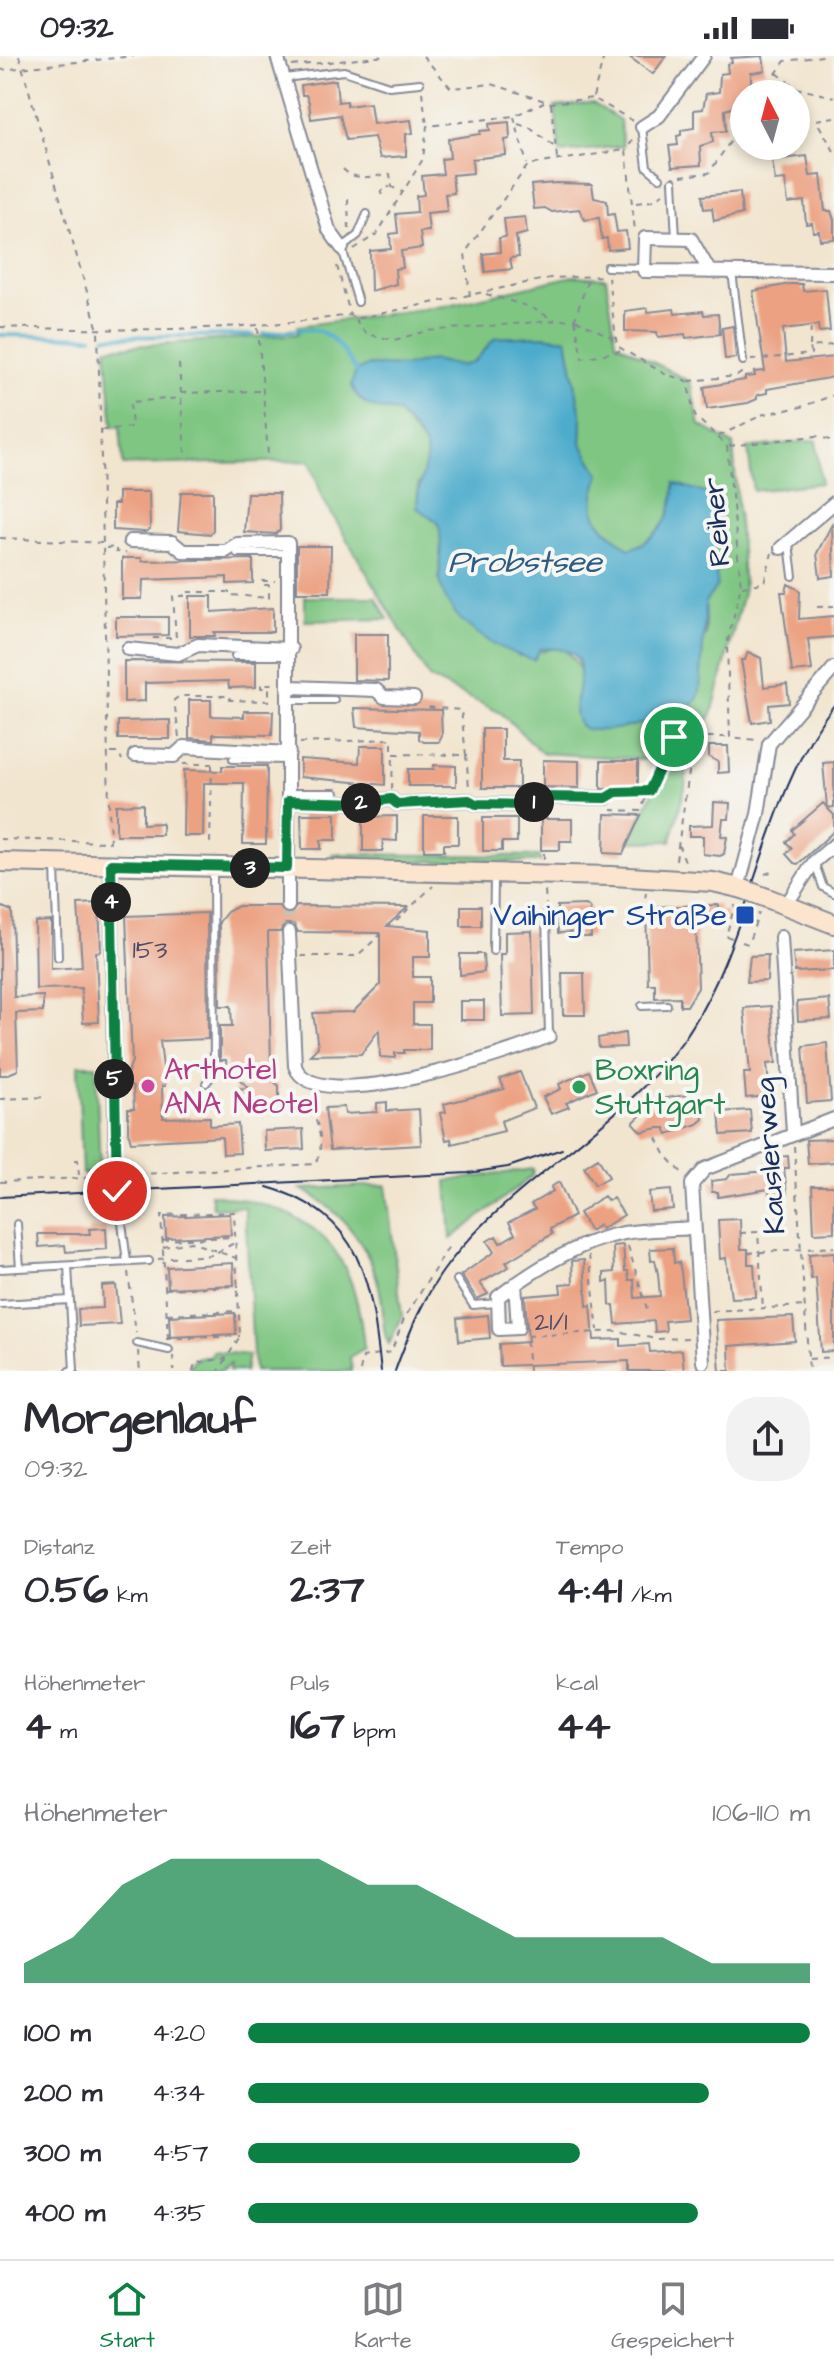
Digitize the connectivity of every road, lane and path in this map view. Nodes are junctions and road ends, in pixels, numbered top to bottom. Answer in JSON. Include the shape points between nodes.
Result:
{"nodes":[{"id":1,"x":19,"y":56,"type":"edge"},
{"id":2,"x":134,"y":56,"type":"edge"},
{"id":3,"x":386,"y":56,"type":"edge"},
{"id":4,"x":423,"y":56,"type":"edge"},
{"id":5,"x":604,"y":56,"type":"edge"},
{"id":6,"x":704,"y":56,"type":"edge"},
{"id":7,"x":823,"y":56,"type":"edge"},
{"id":8,"x":23,"y":67,"type":"junction"},
{"id":9,"x":281,"y":67,"type":"edge"},
{"id":10,"x":0,"y":70,"type":"edge"},
{"id":11,"x":776,"y":72,"type":"junction"},
{"id":12,"x":771,"y":80,"type":"edge"},
{"id":13,"x":420,"y":83,"type":"joint"},
{"id":14,"x":834,"y":97,"type":"edge"},
{"id":15,"x":593,"y":98,"type":"junction"},
{"id":16,"x":544,"y":101,"type":"junction"},
{"id":17,"x":551,"y":103,"type":"junction"},
{"id":18,"x":514,"y":116,"type":"junction"},
{"id":19,"x":834,"y":117,"type":"edge"},
{"id":20,"x":517,"y":123,"type":"junction"},
{"id":21,"x":427,"y":126,"type":"junction"},
{"id":22,"x":642,"y":127,"type":"junction"},
{"id":23,"x":730,"y":142,"type":"edge"},
{"id":24,"x":556,"y":149,"type":"junction"},
{"id":25,"x":626,"y":150,"type":"junction"},
{"id":26,"x":834,"y":151,"type":"edge"},
{"id":27,"x":557,"y":158,"type":"junction"},
{"id":28,"x":528,"y":165,"type":"junction"},
{"id":29,"x":343,"y":169,"type":"dead end"},
{"id":30,"x":660,"y":178,"type":"dead end"},
{"id":31,"x":673,"y":181,"type":"junction"},
{"id":32,"x":392,"y":187,"type":"junction"},
{"id":33,"x":402,"y":192,"type":"junction"},
{"id":34,"x":381,"y":195,"type":"dead end"},
{"id":35,"x":348,"y":199,"type":"dead end"},
{"id":36,"x":633,"y":203,"type":"junction"},
{"id":37,"x":367,"y":214,"type":"dead end"},
{"id":38,"x":676,"y":239,"type":"junction"},
{"id":39,"x":635,"y":243,"type":"dead end"},
{"id":40,"x":342,"y":248,"type":"junction"},
{"id":41,"x":607,"y":267,"type":"dead end"},
{"id":42,"x":644,"y":268,"type":"junction"},
{"id":43,"x":710,"y":272,"type":"junction"},
{"id":44,"x":732,"y":272,"type":"junction"},
{"id":45,"x":834,"y":273,"type":"edge"},
{"id":46,"x":589,"y":275,"type":"junction"},
{"id":47,"x":485,"y":294,"type":"junction"},
{"id":48,"x":470,"y":297,"type":"junction"},
{"id":49,"x":358,"y":302,"type":"dead end"},
{"id":50,"x":355,"y":319,"type":"junction"},
{"id":51,"x":575,"y":319,"type":"junction"},
{"id":52,"x":555,"y":320,"type":"junction"},
{"id":53,"x":811,"y":323,"type":"dead end"},
{"id":54,"x":0,"y":327,"type":"edge"},
{"id":55,"x":258,"y":327,"type":"junction"},
{"id":56,"x":98,"y":330,"type":"junction"},
{"id":57,"x":614,"y":339,"type":"junction"},
{"id":58,"x":834,"y":345,"type":"edge"},
{"id":59,"x":810,"y":347,"type":"junction"},
{"id":60,"x":623,"y":351,"type":"junction"},
{"id":61,"x":743,"y":361,"type":"junction"},
{"id":62,"x":179,"y":364,"type":"dead end"},
{"id":63,"x":687,"y":381,"type":"junction"},
{"id":64,"x":263,"y":391,"type":"junction"},
{"id":65,"x":181,"y":393,"type":"junction"},
{"id":66,"x":834,"y":395,"type":"edge"},
{"id":67,"x":181,"y":398,"type":"junction"},
{"id":68,"x":101,"y":430,"type":"junction"},
{"id":69,"x":717,"y":437,"type":"junction"},
{"id":70,"x":834,"y":441,"type":"edge"},
{"id":71,"x":727,"y":446,"type":"junction"},
{"id":72,"x":185,"y":453,"type":"dead end"},
{"id":73,"x":268,"y":455,"type":"dead end"},
{"id":74,"x":834,"y":503,"type":"edge"},
{"id":75,"x":0,"y":538,"type":"edge"},
{"id":76,"x":130,"y":541,"type":"dead end"},
{"id":77,"x":105,"y":543,"type":"junction"},
{"id":78,"x":785,"y":546,"type":"junction"},
{"id":79,"x":237,"y":553,"type":"dead end"},
{"id":80,"x":290,"y":553,"type":"junction"},
{"id":81,"x":793,"y":576,"type":"dead end"},
{"id":82,"x":275,"y":581,"type":"dead end"},
{"id":83,"x":741,"y":586,"type":"junction"},
{"id":84,"x":834,"y":606,"type":"edge"},
{"id":85,"x":817,"y":607,"type":"dead end"},
{"id":86,"x":134,"y":649,"type":"joint"},
{"id":87,"x":291,"y":653,"type":"junction"},
{"id":88,"x":235,"y":656,"type":"dead end"},
{"id":89,"x":834,"y":668,"type":"edge"},
{"id":90,"x":273,"y":684,"type":"dead end"},
{"id":91,"x":291,"y":694,"type":"junction"},
{"id":92,"x":414,"y":698,"type":"joint"},
{"id":93,"x":334,"y":700,"type":"dead end"},
{"id":94,"x":730,"y":737,"type":"junction"},
{"id":95,"x":694,"y":738,"type":"junction"},
{"id":96,"x":769,"y":744,"type":"junction"},
{"id":97,"x":184,"y":747,"type":"junction"},
{"id":98,"x":212,"y":748,"type":"junction"},
{"id":99,"x":289,"y":752,"type":"junction"},
{"id":100,"x":393,"y":754,"type":"junction"},
{"id":101,"x":135,"y":755,"type":"dead end"},
{"id":102,"x":466,"y":755,"type":"junction"},
{"id":103,"x":664,"y":758,"type":"junction"},
{"id":104,"x":689,"y":758,"type":"junction"},
{"id":105,"x":233,"y":759,"type":"dead end"},
{"id":106,"x":469,"y":789,"type":"dead end"},
{"id":107,"x":649,"y":791,"type":"junction"},
{"id":108,"x":335,"y":793,"type":"dead end"},
{"id":109,"x":288,"y":797,"type":"junction"},
{"id":110,"x":606,"y":798,"type":"junction"},
{"id":111,"x":391,"y":799,"type":"junction"},
{"id":112,"x":0,"y":839,"type":"edge"},
{"id":113,"x":676,"y":840,"type":"junction"},
{"id":114,"x":834,"y":845,"type":"edge"},
{"id":115,"x":213,"y":847,"type":"dead end"},
{"id":116,"x":676,"y":860,"type":"dead end"},
{"id":117,"x":685,"y":861,"type":"dead end"},
{"id":118,"x":0,"y":862,"type":"edge"},
{"id":119,"x":55,"y":862,"type":"junction"},
{"id":120,"x":814,"y":862,"type":"junction"},
{"id":121,"x":111,"y":864,"type":"junction"},
{"id":122,"x":213,"y":867,"type":"junction"},
{"id":123,"x":287,"y":868,"type":"junction"},
{"id":124,"x":450,"y":874,"type":"junction"},
{"id":125,"x":494,"y":874,"type":"junction"},
{"id":126,"x":545,"y":874,"type":"junction"},
{"id":127,"x":765,"y":874,"type":"dead end"},
{"id":128,"x":646,"y":878,"type":"junction"},
{"id":129,"x":768,"y":878,"type":"dead end"},
{"id":130,"x":834,"y":893,"type":"edge"},
{"id":131,"x":739,"y":894,"type":"junction"},
{"id":132,"x":764,"y":905,"type":"junction"},
{"id":133,"x":786,"y":905,"type":"junction"},
{"id":134,"x":288,"y":906,"type":"tunnel mouth"},
{"id":135,"x":637,"y":909,"type":"dead end"},
{"id":136,"x":546,"y":914,"type":"joint"},
{"id":137,"x":396,"y":921,"type":"dead end"},
{"id":138,"x":834,"y":924,"type":"edge"},
{"id":139,"x":289,"y":932,"type":"tunnel mouth"},
{"id":140,"x":380,"y":935,"type":"dead end"},
{"id":141,"x":781,"y":937,"type":"dead end"},
{"id":142,"x":732,"y":938,"type":"dead end"},
{"id":143,"x":742,"y":942,"type":"dead end"},
{"id":144,"x":493,"y":951,"type":"dead end"},
{"id":145,"x":289,"y":956,"type":"junction"},
{"id":146,"x":58,"y":957,"type":"dead end"},
{"id":147,"x":667,"y":1005,"type":"dead end"},
{"id":148,"x":642,"y":1006,"type":"dead end"},
{"id":149,"x":549,"y":1036,"type":"joint"},
{"id":150,"x":303,"y":1080,"type":"junction"},
{"id":151,"x":206,"y":1083,"type":"dead end"},
{"id":152,"x":302,"y":1096,"type":"joint"},
{"id":153,"x":45,"y":1097,"type":"dead end"},
{"id":154,"x":0,"y":1099,"type":"edge"},
{"id":155,"x":834,"y":1119,"type":"edge"},
{"id":156,"x":793,"y":1133,"type":"junction"},
{"id":157,"x":657,"y":1138,"type":"dead end"},
{"id":158,"x":75,"y":1160,"type":"dead end"},
{"id":159,"x":116,"y":1176,"type":"junction"},
{"id":160,"x":79,"y":1178,"type":"junction"},
{"id":161,"x":0,"y":1182,"type":"edge"},
{"id":162,"x":692,"y":1184,"type":"junction"},
{"id":163,"x":17,"y":1224,"type":"dead end"},
{"id":164,"x":692,"y":1228,"type":"junction"},
{"id":165,"x":627,"y":1233,"type":"junction"},
{"id":166,"x":740,"y":1233,"type":"dead end"},
{"id":167,"x":236,"y":1236,"type":"junction"},
{"id":168,"x":162,"y":1240,"type":"junction"},
{"id":169,"x":236,"y":1242,"type":"junction"},
{"id":170,"x":451,"y":1243,"type":"dead end"},
{"id":171,"x":587,"y":1244,"type":"junction"},
{"id":172,"x":163,"y":1247,"type":"junction"},
{"id":173,"x":834,"y":1247,"type":"edge"},
{"id":174,"x":802,"y":1249,"type":"junction"},
{"id":175,"x":221,"y":1250,"type":"junction"},
{"id":176,"x":760,"y":1252,"type":"junction"},
{"id":177,"x":748,"y":1253,"type":"dead end"},
{"id":178,"x":162,"y":1258,"type":"junction"},
{"id":179,"x":237,"y":1258,"type":"junction"},
{"id":180,"x":149,"y":1261,"type":"joint"},
{"id":181,"x":127,"y":1262,"type":"junction"},
{"id":182,"x":68,"y":1266,"type":"junction"},
{"id":183,"x":20,"y":1268,"type":"junction"},
{"id":184,"x":0,"y":1269,"type":"edge"},
{"id":185,"x":457,"y":1280,"type":"dead end"},
{"id":186,"x":515,"y":1284,"type":"junction"},
{"id":187,"x":239,"y":1286,"type":"junction"},
{"id":188,"x":164,"y":1290,"type":"junction"},
{"id":189,"x":70,"y":1300,"type":"junction"},
{"id":190,"x":497,"y":1303,"type":"junction"},
{"id":191,"x":0,"y":1304,"type":"edge"},
{"id":192,"x":805,"y":1306,"type":"junction"},
{"id":193,"x":647,"y":1309,"type":"dead end"},
{"id":194,"x":763,"y":1309,"type":"junction"},
{"id":195,"x":239,"y":1311,"type":"junction"},
{"id":196,"x":699,"y":1312,"type":"junction"},
{"id":197,"x":166,"y":1314,"type":"junction"},
{"id":198,"x":598,"y":1332,"type":"junction"},
{"id":199,"x":240,"y":1336,"type":"junction"},
{"id":200,"x":701,"y":1338,"type":"junction"},
{"id":201,"x":168,"y":1339,"type":"junction"},
{"id":202,"x":137,"y":1343,"type":"junction"},
{"id":203,"x":145,"y":1343,"type":"junction"},
{"id":204,"x":169,"y":1350,"type":"junction"},
{"id":205,"x":834,"y":1357,"type":"edge"},
{"id":206,"x":228,"y":1358,"type":"junction"},
{"id":207,"x":808,"y":1359,"type":"junction"},
{"id":208,"x":703,"y":1362,"type":"dead end"},
{"id":209,"x":69,"y":1371,"type":"edge"},
{"id":210,"x":140,"y":1371,"type":"edge"},
{"id":211,"x":174,"y":1371,"type":"edge"},
{"id":212,"x":193,"y":1371,"type":"edge"},
{"id":213,"x":219,"y":1371,"type":"edge"},
{"id":214,"x":360,"y":1371,"type":"edge"},
{"id":215,"x":529,"y":1371,"type":"edge"},
{"id":216,"x":809,"y":1371,"type":"edge"}],
"edges":[{"from":1,"to":8,"type":"path"},
{"from":2,"to":8,"type":"path"},
{"from":3,"to":9,"type":"path"},
{"from":4,"to":16,"type":"path","via":[[451,88],[492,84]]},
{"from":5,"to":15,"type":"path"},
{"from":6,"to":22,"type":"street","via":[[659,116]]},
{"from":7,"to":11,"type":"path","via":[[785,61]]},
{"from":8,"to":10,"type":"path"},
{"from":8,"to":56,"type":"path"},
{"from":9,"to":13,"type":"lane","via":[[344,71],[389,86]]},
{"from":9,"to":40,"type":"street","via":[[329,230]]},
{"from":11,"to":12,"type":"path"},
{"from":11,"to":14,"type":"path","via":[[796,88]]},
{"from":13,"to":21,"type":"path"},
{"from":15,"to":17,"type":"path"},
{"from":15,"to":22,"type":"path"},
{"from":16,"to":17,"type":"path"},
{"from":16,"to":18,"type":"path"},
{"from":17,"to":24,"type":"path"},
{"from":18,"to":20,"type":"path"},
{"from":18,"to":21,"type":"path"},
{"from":19,"to":26,"type":"path","via":[[816,120]]},
{"from":20,"to":24,"type":"path"},
{"from":20,"to":28,"type":"path"},
{"from":21,"to":33,"type":"path","via":[[423,159]]},
{"from":22,"to":25,"type":"path"},
{"from":22,"to":30,"type":"lane","via":[[647,167]]},
{"from":23,"to":31,"type":"path","via":[[709,173]]},
{"from":24,"to":27,"type":"path"},
{"from":25,"to":27,"type":"path"},
{"from":25,"to":36,"type":"path"},
{"from":27,"to":28,"type":"path"},
{"from":28,"to":48,"type":"path","via":[[465,253]]},
{"from":29,"to":32,"type":"path","via":[[363,177],[390,174]]},
{"from":31,"to":36,"type":"path","via":[[661,196]]},
{"from":31,"to":38,"type":"lane"},
{"from":32,"to":33,"type":"path"},
{"from":32,"to":34,"type":"path","via":[[383,188]]},
{"from":33,"to":40,"type":"path","via":[[377,234],[360,249]]},
{"from":35,"to":40,"type":"path"},
{"from":36,"to":39,"type":"path"},
{"from":37,"to":40,"type":"lane","via":[[358,235]]},
{"from":38,"to":42,"type":"street","via":[[645,238]]},
{"from":38,"to":43,"type":"street","via":[[691,239]]},
{"from":40,"to":49,"type":"lane"},
{"from":41,"to":42,"type":"lane"},
{"from":42,"to":43,"type":"street"},
{"from":43,"to":44,"type":"street"},
{"from":44,"to":45,"type":"street"},
{"from":44,"to":61,"type":"lane"},
{"from":46,"to":47,"type":"path","via":[[550,278]]},
{"from":46,"to":51,"type":"path"},
{"from":46,"to":57,"type":"path","via":[[608,276]]},
{"from":47,"to":48,"type":"path"},
{"from":47,"to":52,"type":"path"},
{"from":48,"to":50,"type":"path"},
{"from":50,"to":52,"type":"path","via":[[366,334],[394,340],[427,331]]},
{"from":50,"to":55,"type":"path","via":[[350,315]]},
{"from":51,"to":52,"type":"path"},
{"from":51,"to":57,"type":"path"},
{"from":51,"to":60,"type":"path","via":[[582,358]]},
{"from":53,"to":59,"type":"path"},
{"from":54,"to":56,"type":"path"},
{"from":55,"to":56,"type":"path"},
{"from":55,"to":64,"type":"path"},
{"from":56,"to":68,"type":"path"},
{"from":57,"to":60,"type":"path"},
{"from":58,"to":59,"type":"path"},
{"from":59,"to":61,"type":"path","via":[[811,354]]},
{"from":60,"to":63,"type":"path"},
{"from":61,"to":63,"type":"path","via":[[742,374]]},
{"from":62,"to":65,"type":"path"},
{"from":63,"to":69,"type":"path","name":"Reiher","via":[[695,416]]},
{"from":64,"to":65,"type":"path"},
{"from":64,"to":73,"type":"path"},
{"from":65,"to":67,"type":"path"},
{"from":66,"to":69,"type":"path","via":[[764,414]]},
{"from":67,"to":68,"type":"path","via":[[130,402],[132,427]]},
{"from":67,"to":72,"type":"path"},
{"from":68,"to":77,"type":"path"},
{"from":69,"to":71,"type":"path","name":"Reiher"},
{"from":70,"to":71,"type":"path","via":[[816,436]]},
{"from":71,"to":83,"type":"path","name":"Reiher"},
{"from":74,"to":78,"type":"street"},
{"from":75,"to":77,"type":"path"},
{"from":76,"to":80,"type":"street","via":[[172,542],[183,551],[288,543]]},
{"from":77,"to":112,"type":"path","via":[[110,842]]},
{"from":78,"to":81,"type":"lane"},
{"from":78,"to":83,"type":"path","via":[[770,555],[764,583]]},
{"from":79,"to":80,"type":"lane"},
{"from":80,"to":87,"type":"street"},
{"from":82,"to":86,"type":"path","via":[[262,581],[269,585],[269,598],[231,592],[173,596],[176,638],[146,638]]},
{"from":83,"to":94,"type":"path","name":"Reiher","via":[[727,644]]},
{"from":84,"to":85,"type":"path"},
{"from":86,"to":87,"type":"street","via":[[178,654],[198,645]]},
{"from":87,"to":88,"type":"lane"},
{"from":87,"to":91,"type":"street"},
{"from":89,"to":96,"type":"street"},
{"from":90,"to":97,"type":"path","via":[[261,684],[269,688],[269,701],[230,696],[174,700]]},
{"from":91,"to":92,"type":"street","via":[[376,690],[384,697]]},
{"from":91,"to":93,"type":"lane"},
{"from":91,"to":99,"type":"street"},
{"from":92,"to":102,"type":"path","via":[[416,707],[461,710]]},
{"from":94,"to":95,"type":"path"},
{"from":94,"to":96,"type":"path"},
{"from":95,"to":103,"type":"path","via":[[674,737]]},
{"from":95,"to":104,"type":"path"},
{"from":96,"to":131,"type":"street"},
{"from":97,"to":98,"type":"street"},
{"from":97,"to":101,"type":"street","via":[[174,756]]},
{"from":98,"to":99,"type":"street"},
{"from":98,"to":115,"type":"path"},
{"from":99,"to":100,"type":"path","via":[[392,739]]},
{"from":99,"to":105,"type":"lane"},
{"from":99,"to":109,"type":"street"},
{"from":100,"to":102,"type":"path"},
{"from":100,"to":111,"type":"path"},
{"from":102,"to":106,"type":"path"},
{"from":103,"to":104,"type":"path"},
{"from":103,"to":107,"type":"path"},
{"from":104,"to":113,"type":"path"},
{"from":107,"to":110,"type":"path","via":[[616,792]]},
{"from":107,"to":110,"type":"path","via":[[640,811],[612,811]]},
{"from":108,"to":109,"type":"lane"},
{"from":109,"to":111,"type":"street","via":[[364,803]]},
{"from":109,"to":123,"type":"street"},
{"from":110,"to":111,"type":"street","via":[[543,797],[530,805],[461,800],[397,804]]},
{"from":113,"to":116,"type":"path"},
{"from":113,"to":117,"type":"path"},
{"from":114,"to":120,"type":"street"},
{"from":118,"to":119,"type":"main road"},
{"from":119,"to":121,"type":"main road"},
{"from":119,"to":146,"type":"lane"},
{"from":120,"to":130,"type":"lane","via":[[823,887]]},
{"from":120,"to":133,"type":"street"},
{"from":121,"to":122,"type":"main road"},
{"from":121,"to":159,"type":"street"},
{"from":122,"to":123,"type":"main road"},
{"from":122,"to":151,"type":"lane","via":[[214,1073]]},
{"from":123,"to":124,"type":"main road"},
{"from":123,"to":134,"type":"street"},
{"from":124,"to":125,"type":"main road"},
{"from":124,"to":137,"type":"path"},
{"from":125,"to":126,"type":"main road"},
{"from":125,"to":144,"type":"lane"},
{"from":126,"to":128,"type":"main road"},
{"from":126,"to":136,"type":"path"},
{"from":127,"to":129,"type":"path","via":[[771,872]]},
{"from":128,"to":131,"type":"main road","via":[[713,882]]},
{"from":128,"to":135,"type":"path","via":[[647,904]]},
{"from":131,"to":132,"type":"main road","bridge":true},
{"from":131,"to":142,"type":"path","via":[[726,936]]},
{"from":132,"to":133,"type":"main road"},
{"from":132,"to":143,"type":"path","via":[[748,944]]},
{"from":133,"to":138,"type":"main road"},
{"from":136,"to":149,"type":"lane"},
{"from":139,"to":145,"type":"street"},
{"from":140,"to":145,"type":"path","via":[[357,956]]},
{"from":141,"to":156,"type":"street","name":"Kauslerweg"},
{"from":145,"to":150,"type":"street","via":[[295,1066]]},
{"from":147,"to":148,"type":"lane"},
{"from":149,"to":150,"type":"street","via":[[507,1054],[416,1078],[341,1085]]},
{"from":150,"to":152,"type":"street"},
{"from":152,"to":159,"type":"path","via":[[317,1118],[319,1156],[314,1164]]},
{"from":153,"to":154,"type":"path"},
{"from":155,"to":156,"type":"street"},
{"from":156,"to":162,"type":"street","via":[[705,1169]]},
{"from":156,"to":174,"type":"path","name":"Kauslerweg"},
{"from":157,"to":162,"type":"path"},
{"from":158,"to":160,"type":"path"},
{"from":159,"to":160,"type":"path"},
{"from":159,"to":181,"type":"lane"},
{"from":160,"to":161,"type":"path"},
{"from":162,"to":164,"type":"street"},
{"from":163,"to":183,"type":"lane"},
{"from":164,"to":165,"type":"street"},
{"from":164,"to":196,"type":"street"},
{"from":165,"to":171,"type":"street"},
{"from":165,"to":193,"type":"path"},
{"from":166,"to":176,"type":"path","via":[[758,1232]]},
{"from":167,"to":168,"type":"path"},
{"from":167,"to":168,"type":"path","via":[[234,1212],[161,1215]]},
{"from":167,"to":169,"type":"path"},
{"from":168,"to":172,"type":"path"},
{"from":169,"to":175,"type":"path"},
{"from":169,"to":179,"type":"path"},
{"from":170,"to":214,"type":"path","via":[[404,1319],[391,1352],[363,1357]]},
{"from":171,"to":186,"type":"street"},
{"from":171,"to":198,"type":"path"},
{"from":172,"to":175,"type":"path","via":[[191,1242]]},
{"from":172,"to":178,"type":"path"},
{"from":173,"to":174,"type":"path"},
{"from":174,"to":176,"type":"path"},
{"from":174,"to":192,"type":"path","name":"Kauslerweg"},
{"from":175,"to":178,"type":"path"},
{"from":175,"to":179,"type":"path"},
{"from":176,"to":177,"type":"path"},
{"from":176,"to":194,"type":"path"},
{"from":178,"to":180,"type":"path"},
{"from":178,"to":188,"type":"path"},
{"from":179,"to":187,"type":"path"},
{"from":180,"to":181,"type":"lane"},
{"from":181,"to":182,"type":"lane"},
{"from":181,"to":202,"type":"path"},
{"from":182,"to":183,"type":"lane"},
{"from":182,"to":189,"type":"lane"},
{"from":183,"to":184,"type":"lane"},
{"from":185,"to":190,"type":"lane","via":[[473,1305]]},
{"from":186,"to":190,"type":"street"},
{"from":186,"to":190,"type":"street","via":[[518,1328],[499,1329]]},
{"from":187,"to":188,"type":"path"},
{"from":187,"to":195,"type":"path"},
{"from":188,"to":197,"type":"path"},
{"from":189,"to":191,"type":"lane"},
{"from":189,"to":209,"type":"lane","via":[[74,1370]]},
{"from":192,"to":194,"type":"path"},
{"from":192,"to":207,"type":"path","name":"Kauslerweg"},
{"from":194,"to":196,"type":"path"},
{"from":195,"to":197,"type":"path"},
{"from":195,"to":199,"type":"path"},
{"from":196,"to":200,"type":"street"},
{"from":197,"to":201,"type":"path"},
{"from":198,"to":200,"type":"path"},
{"from":198,"to":215,"type":"path","via":[[526,1336]]},
{"from":199,"to":201,"type":"path"},
{"from":199,"to":206,"type":"path"},
{"from":200,"to":208,"type":"street"},
{"from":201,"to":203,"type":"path"},
{"from":201,"to":204,"type":"path"},
{"from":202,"to":203,"type":"lane"},
{"from":202,"to":210,"type":"path"},
{"from":203,"to":204,"type":"lane"},
{"from":204,"to":211,"type":"path"},
{"from":205,"to":207,"type":"path"},
{"from":206,"to":212,"type":"path","via":[[202,1360]]},
{"from":206,"to":213,"type":"path"},
{"from":207,"to":216,"type":"path","name":"Kauslerweg"}]}
